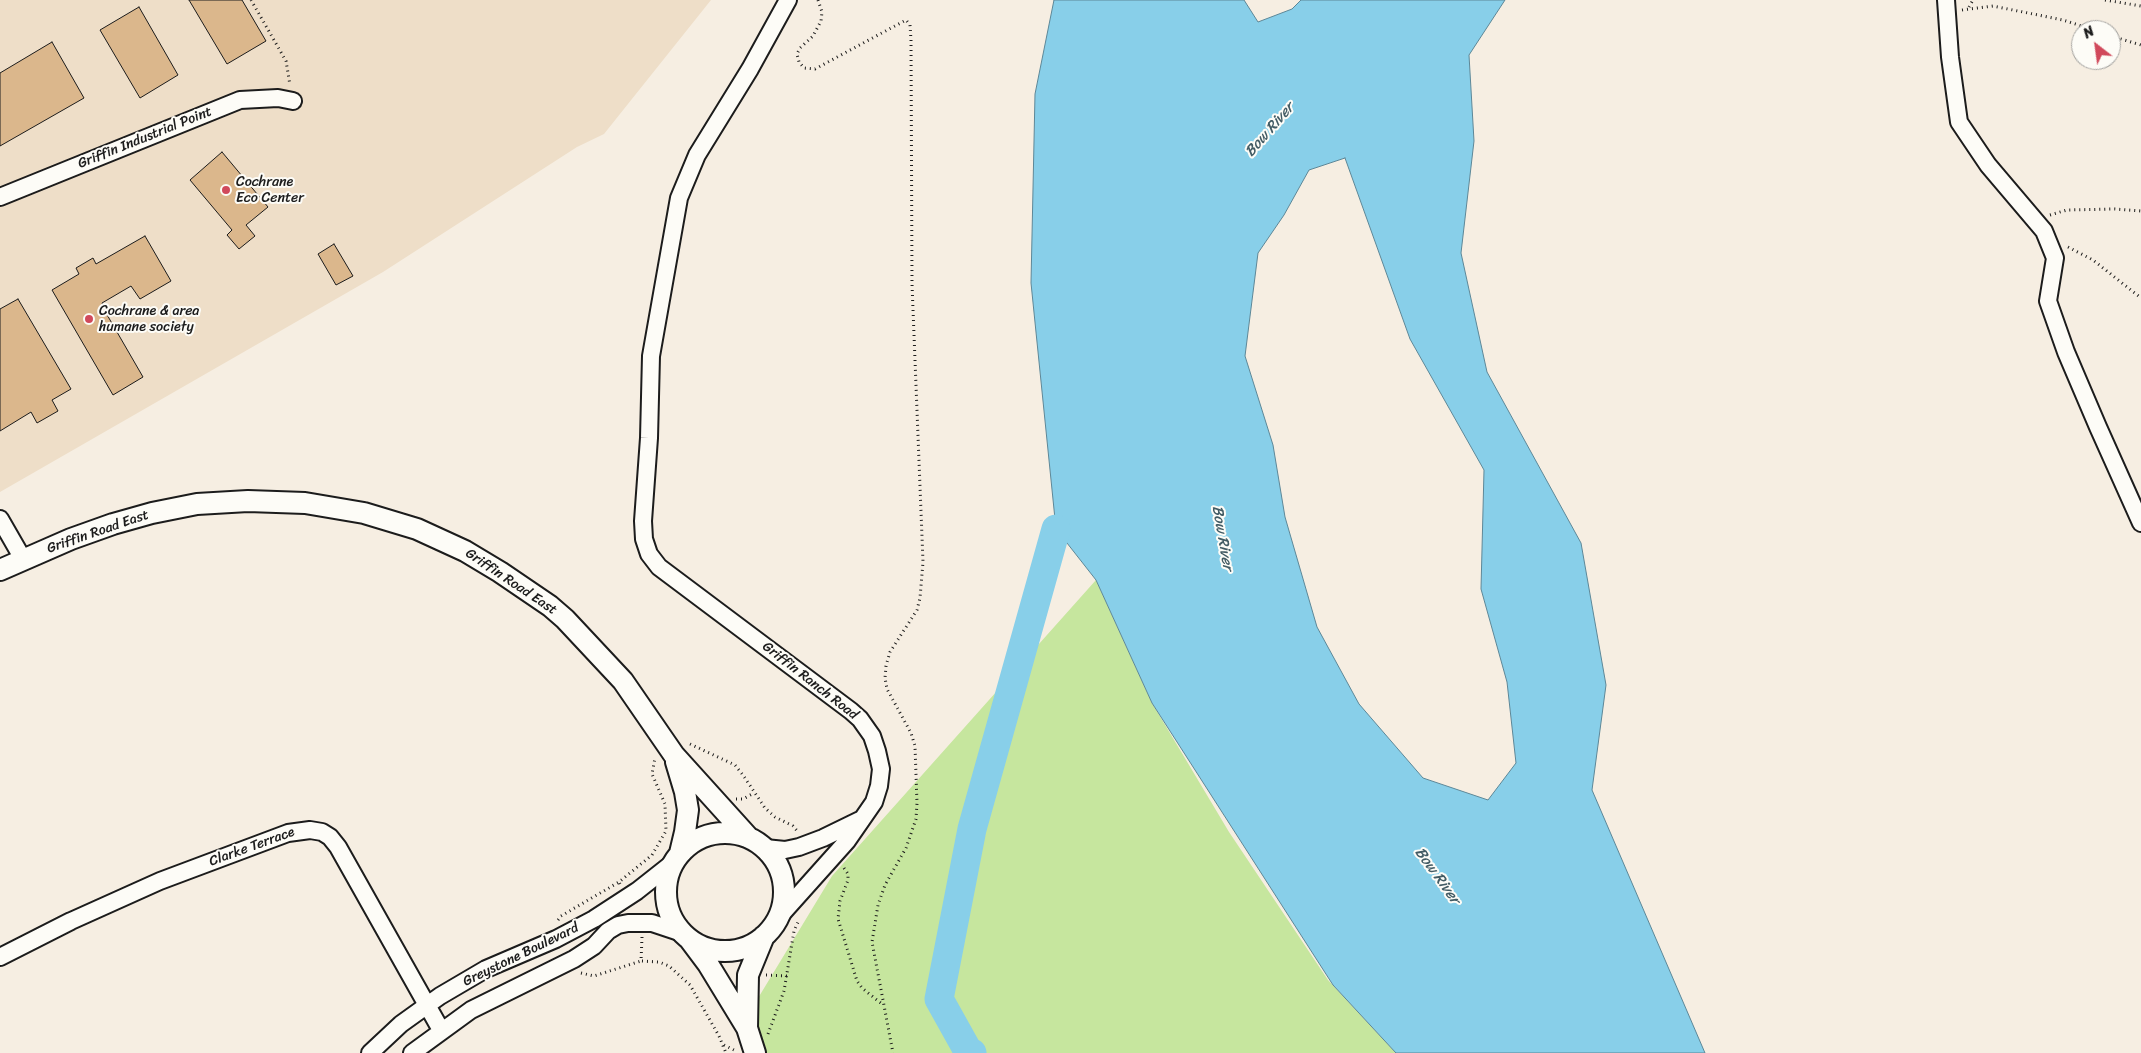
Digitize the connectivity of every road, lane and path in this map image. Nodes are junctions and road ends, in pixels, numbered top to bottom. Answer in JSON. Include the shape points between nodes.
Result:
{"nodes":[{"id":1,"x":251,"y":0,"type":"edge"},
{"id":2,"x":788,"y":0,"type":"edge"},
{"id":3,"x":818,"y":0,"type":"edge"},
{"id":4,"x":1973,"y":0,"type":"edge"},
{"id":5,"x":2105,"y":0,"type":"edge"},
{"id":6,"x":2141,"y":6,"type":"edge"},
{"id":7,"x":1947,"y":7,"type":"edge"},
{"id":8,"x":1969,"y":8,"type":"junction"},
{"id":9,"x":2071,"y":23,"type":"edge"},
{"id":10,"x":2121,"y":39,"type":"edge"},
{"id":11,"x":2141,"y":45,"type":"edge"},
{"id":12,"x":294,"y":101,"type":"joint"},
{"id":13,"x":0,"y":196,"type":"edge"},
{"id":14,"x":2141,"y":211,"type":"edge"},
{"id":15,"x":2033,"y":219,"type":"junction"},
{"id":16,"x":2046,"y":236,"type":"junction"},
{"id":17,"x":2141,"y":298,"type":"edge"},
{"id":18,"x":0,"y":519,"type":"edge"},
{"id":19,"x":2141,"y":523,"type":"edge"},
{"id":20,"x":23,"y":559,"type":"junction"},
{"id":21,"x":0,"y":570,"type":"edge"},
{"id":22,"x":680,"y":749,"type":"junction"},
{"id":23,"x":652,"y":774,"type":"dead end"},
{"id":24,"x":754,"y":793,"type":"junction"},
{"id":25,"x":730,"y":800,"type":"dead end"},
{"id":26,"x":864,"y":818,"type":"junction"},
{"id":27,"x":799,"y":837,"type":"dead end"},
{"id":28,"x":757,"y":843,"type":"junction"},
{"id":29,"x":678,"y":857,"type":"junction"},
{"id":30,"x":841,"y":865,"type":"dead end"},
{"id":31,"x":618,"y":882,"type":"junction"},
{"id":32,"x":624,"y":889,"type":"dead end"},
{"id":33,"x":803,"y":913,"type":"dead end"},
{"id":34,"x":561,"y":916,"type":"dead end"},
{"id":35,"x":779,"y":917,"type":"junction"},
{"id":36,"x":643,"y":930,"type":"dead end"},
{"id":37,"x":686,"y":936,"type":"junction"},
{"id":38,"x":764,"y":936,"type":"junction"},
{"id":39,"x":0,"y":957,"type":"edge"},
{"id":40,"x":641,"y":961,"type":"junction"},
{"id":41,"x":758,"y":974,"type":"dead end"},
{"id":42,"x":594,"y":976,"type":"dead end"},
{"id":43,"x":788,"y":976,"type":"junction"},
{"id":44,"x":883,"y":1004,"type":"junction"},
{"id":45,"x":427,"y":1005,"type":"junction"},
{"id":46,"x":747,"y":1028,"type":"junction"},
{"id":47,"x":441,"y":1030,"type":"junction"},
{"id":48,"x":767,"y":1035,"type":"dead end"},
{"id":49,"x":723,"y":1045,"type":"junction"},
{"id":50,"x":370,"y":1053,"type":"edge"},
{"id":51,"x":412,"y":1053,"type":"edge"},
{"id":52,"x":726,"y":1053,"type":"edge"},
{"id":53,"x":741,"y":1053,"type":"edge"},
{"id":54,"x":755,"y":1053,"type":"edge"},
{"id":55,"x":893,"y":1053,"type":"edge"}],
"edges":[{"from":1,"to":12,"type":"path","via":[[286,61]]},
{"from":2,"to":26,"type":"street","name":"Griffin Ranch Road","via":[[750,70],[697,155],[679,198],[651,356],[644,539],[659,567],[850,711],[866,727],[874,743],[880,769],[874,802]]},
{"from":3,"to":44,"type":"path","via":[[822,21],[798,54],[804,68],[815,69],[906,20],[910,25],[911,40],[912,284],[924,562],[917,610],[890,652],[885,678],[887,689],[915,746],[917,803],[916,819],[906,848],[885,885],[873,923],[872,942]]},
{"from":4,"to":8,"type":"path"},
{"from":5,"to":6,"type":"path"},
{"from":7,"to":8,"type":"path"},
{"from":7,"to":15,"type":"street","via":[[1959,122],[1988,165]]},
{"from":8,"to":9,"type":"path","via":[[1993,6]]},
{"from":10,"to":11,"type":"path"},
{"from":12,"to":13,"type":"street","name":"Griffin Industrial Point","via":[[278,98],[240,100]]},
{"from":14,"to":15,"type":"path","via":[[2067,210]]},
{"from":15,"to":16,"type":"street"},
{"from":16,"to":17,"type":"path","via":[[2094,260]]},
{"from":16,"to":19,"type":"street","via":[[2055,258],[2048,301],[2091,411]]},
{"from":18,"to":20,"type":"street"},
{"from":20,"to":21,"type":"main road","name":"Griffin Road East"},
{"from":20,"to":22,"type":"main road","name":"Griffin Road East","via":[[113,524],[197,504],[248,501],[306,503],[364,513],[417,529],[464,550],[550,606],[623,681]]},
{"from":22,"to":24,"type":"path","via":[[735,765]]},
{"from":22,"to":28,"type":"main road","name":"Griffin Road East"},
{"from":22,"to":29,"type":"main road","name":"Griffin Road East","via":[[688,810],[686,832]]},
{"from":23,"to":31,"type":"path","via":[[665,804],[666,831],[652,855]]},
{"from":24,"to":25,"type":"path","via":[[743,799]]},
{"from":24,"to":27,"type":"path","via":[[775,818],[796,829]]},
{"from":26,"to":28,"type":"street","via":[[799,847],[785,850]]},
{"from":26,"to":35,"type":"street","name":"Griffin Ranch Road"},
{"from":28,"to":29,"type":"main road","via":[[731,833],[712,834],[695,841]]},
{"from":28,"to":35,"type":"main road","via":[[776,862],[783,880],[784,898]]},
{"from":29,"to":37,"type":"main road","via":[[667,879],[666,898],[672,917]]},
{"from":29,"to":45,"type":"street","name":"Greystone Boulevard","via":[[637,891],[594,919],[486,969]]},
{"from":30,"to":44,"type":"path","via":[[848,874],[848,880],[838,913],[857,981]]},
{"from":31,"to":32,"type":"path"},
{"from":31,"to":34,"type":"path"},
{"from":33,"to":43,"type":"path","via":[[794,931]]},
{"from":35,"to":38,"type":"main road"},
{"from":36,"to":40,"type":"path"},
{"from":37,"to":38,"type":"main road","via":[[707,948],[727,951],[747,947]]},
{"from":37,"to":46,"type":"main road","via":[[708,964]]},
{"from":37,"to":47,"type":"street","name":"Greystone Boulevard","via":[[652,923],[618,926],[584,953],[471,1010]]},
{"from":38,"to":46,"type":"main road","via":[[748,975]]},
{"from":39,"to":45,"type":"street","name":"Clarke Terrace","via":[[78,917],[160,881],[288,833],[310,830],[322,832],[338,847]]},
{"from":40,"to":42,"type":"path"},
{"from":40,"to":49,"type":"path","via":[[659,962],[677,972],[699,998]]},
{"from":41,"to":43,"type":"path"},
{"from":43,"to":48,"type":"path"},
{"from":44,"to":55,"type":"path"},
{"from":45,"to":47,"type":"street","name":"Clarke Terrace"},
{"from":45,"to":50,"type":"street","name":"Greystone Boulevard"},
{"from":46,"to":54,"type":"main road"},
{"from":47,"to":51,"type":"street","name":"Greystone Boulevard"},
{"from":49,"to":52,"type":"path"},
{"from":49,"to":53,"type":"path"}]}
